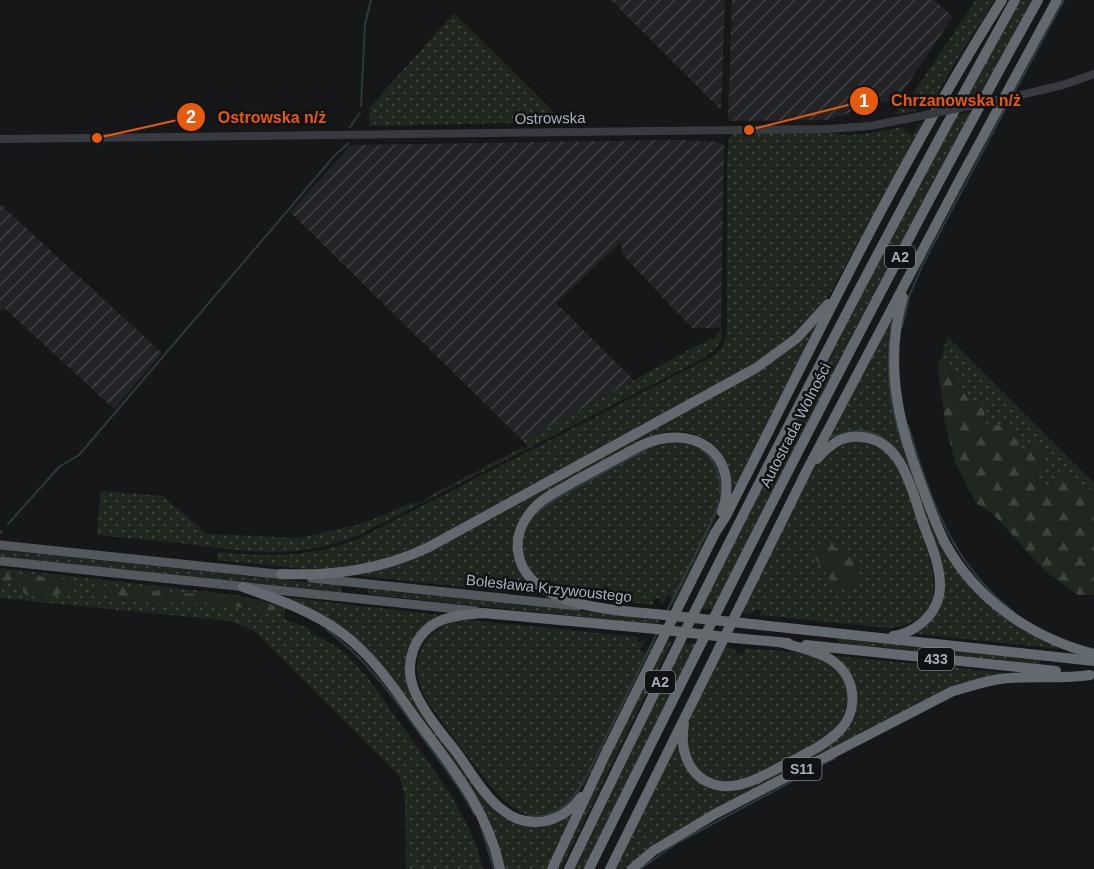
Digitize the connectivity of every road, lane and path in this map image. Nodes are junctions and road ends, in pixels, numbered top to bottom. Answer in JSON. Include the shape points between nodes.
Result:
{"nodes":[{"id":1,"x":1002,"y":0,"type":"edge"},
{"id":2,"x":1015,"y":0,"type":"edge"},
{"id":3,"x":1038,"y":0,"type":"edge"},
{"id":4,"x":1057,"y":0,"type":"edge"},
{"id":5,"x":1094,"y":74,"type":"edge"},
{"id":6,"x":0,"y":139,"type":"edge"},
{"id":7,"x":916,"y":262,"type":"junction"},
{"id":8,"x":853,"y":266,"type":"junction"},
{"id":9,"x":807,"y":470,"type":"junction"},
{"id":10,"x":715,"y":533,"type":"junction"},
{"id":11,"x":0,"y":546,"type":"edge"},
{"id":12,"x":0,"y":561,"type":"edge"},
{"id":13,"x":281,"y":574,"type":"junction"},
{"id":14,"x":243,"y":586,"type":"junction"},
{"id":15,"x":595,"y":607,"type":"junction"},
{"id":16,"x":494,"y":613,"type":"junction"},
{"id":17,"x":867,"y":636,"type":"junction"},
{"id":18,"x":783,"y":643,"type":"junction"},
{"id":19,"x":1094,"y":654,"type":"edge"},
{"id":20,"x":1094,"y":660,"type":"edge"},
{"id":21,"x":1092,"y":675,"type":"edge"},
{"id":22,"x":691,"y":702,"type":"junction"},
{"id":23,"x":605,"y":755,"type":"junction"},
{"id":24,"x":500,"y":869,"type":"edge"},
{"id":25,"x":552,"y":869,"type":"edge"},
{"id":26,"x":570,"y":869,"type":"edge"},
{"id":27,"x":589,"y":869,"type":"edge"},
{"id":28,"x":610,"y":869,"type":"edge"},
{"id":29,"x":632,"y":869,"type":"edge"}],
"edges":[{"from":1,"to":8,"type":"highway","via":[[944,95]]},
{"from":2,"to":26,"type":"highway","name":"Autostrada Wolności","number":"A2","via":[[762,477]]},
{"from":3,"to":27,"type":"highway","name":"Autostrada Wolności","number":"A2","via":[[857,338]]},
{"from":4,"to":7,"type":"highway"},
{"from":5,"to":6,"type":"street","name":"Ostrowska","bridge":true,"via":[[1063,85],[921,116],[827,129]]},
{"from":7,"to":9,"type":"highway"},
{"from":7,"to":19,"type":"highway","via":[[896,324],[893,376],[904,434],[938,527],[958,564],[997,606],[1043,636]]},
{"from":8,"to":10,"type":"highway"},
{"from":8,"to":13,"type":"highway","via":[[815,320],[772,357],[440,541],[397,561],[366,569],[333,574]]},
{"from":9,"to":17,"type":"highway","via":[[836,442],[853,436],[873,439],[895,455],[917,505],[938,570],[937,602],[928,617],[912,630],[897,636]]},
{"from":9,"to":22,"type":"highway"},
{"from":10,"to":15,"type":"highway","via":[[726,498],[726,474],[712,451],[687,438],[648,442],[553,493],[535,507],[523,524],[518,541],[522,565],[545,591]]},
{"from":10,"to":23,"type":"highway"},
{"from":11,"to":13,"type":"main road","name":"Bolesława Krzywoustego"},
{"from":12,"to":14,"type":"main road","name":"Bolesława Krzywoustego","number":"433"},
{"from":13,"to":15,"type":"main road","name":"Bolesława Krzywoustego"},
{"from":14,"to":16,"type":"main road","name":"Bolesława Krzywoustego","number":"433"},
{"from":14,"to":24,"type":"highway","via":[[319,618],[373,662],[472,798],[489,831]]},
{"from":15,"to":17,"type":"highway","name":"Bolesława Krzywoustego","bridge":true},
{"from":16,"to":18,"type":"highway","name":"Bolesława Krzywoustego","number":"433","bridge":true},
{"from":16,"to":23,"type":"highway","via":[[462,615],[435,624],[416,644],[410,668],[422,704],[488,796],[516,818],[532,822],[554,819],[579,800]]},
{"from":17,"to":20,"type":"highway","name":"Bolesława Krzywoustego"},
{"from":18,"to":21,"type":"highway","name":"Bolesława Krzywoustego","number":"433"},
{"from":18,"to":22,"type":"highway","via":[[829,659],[849,680],[853,694],[850,712],[840,731],[826,742],[749,782],[715,784],[696,773],[683,753],[683,730]]},
{"from":21,"to":29,"type":"highway","number":"S11","via":[[1008,678],[951,692],[715,814],[653,850]]},
{"from":22,"to":28,"type":"highway"},
{"from":23,"to":25,"type":"highway"}]}
